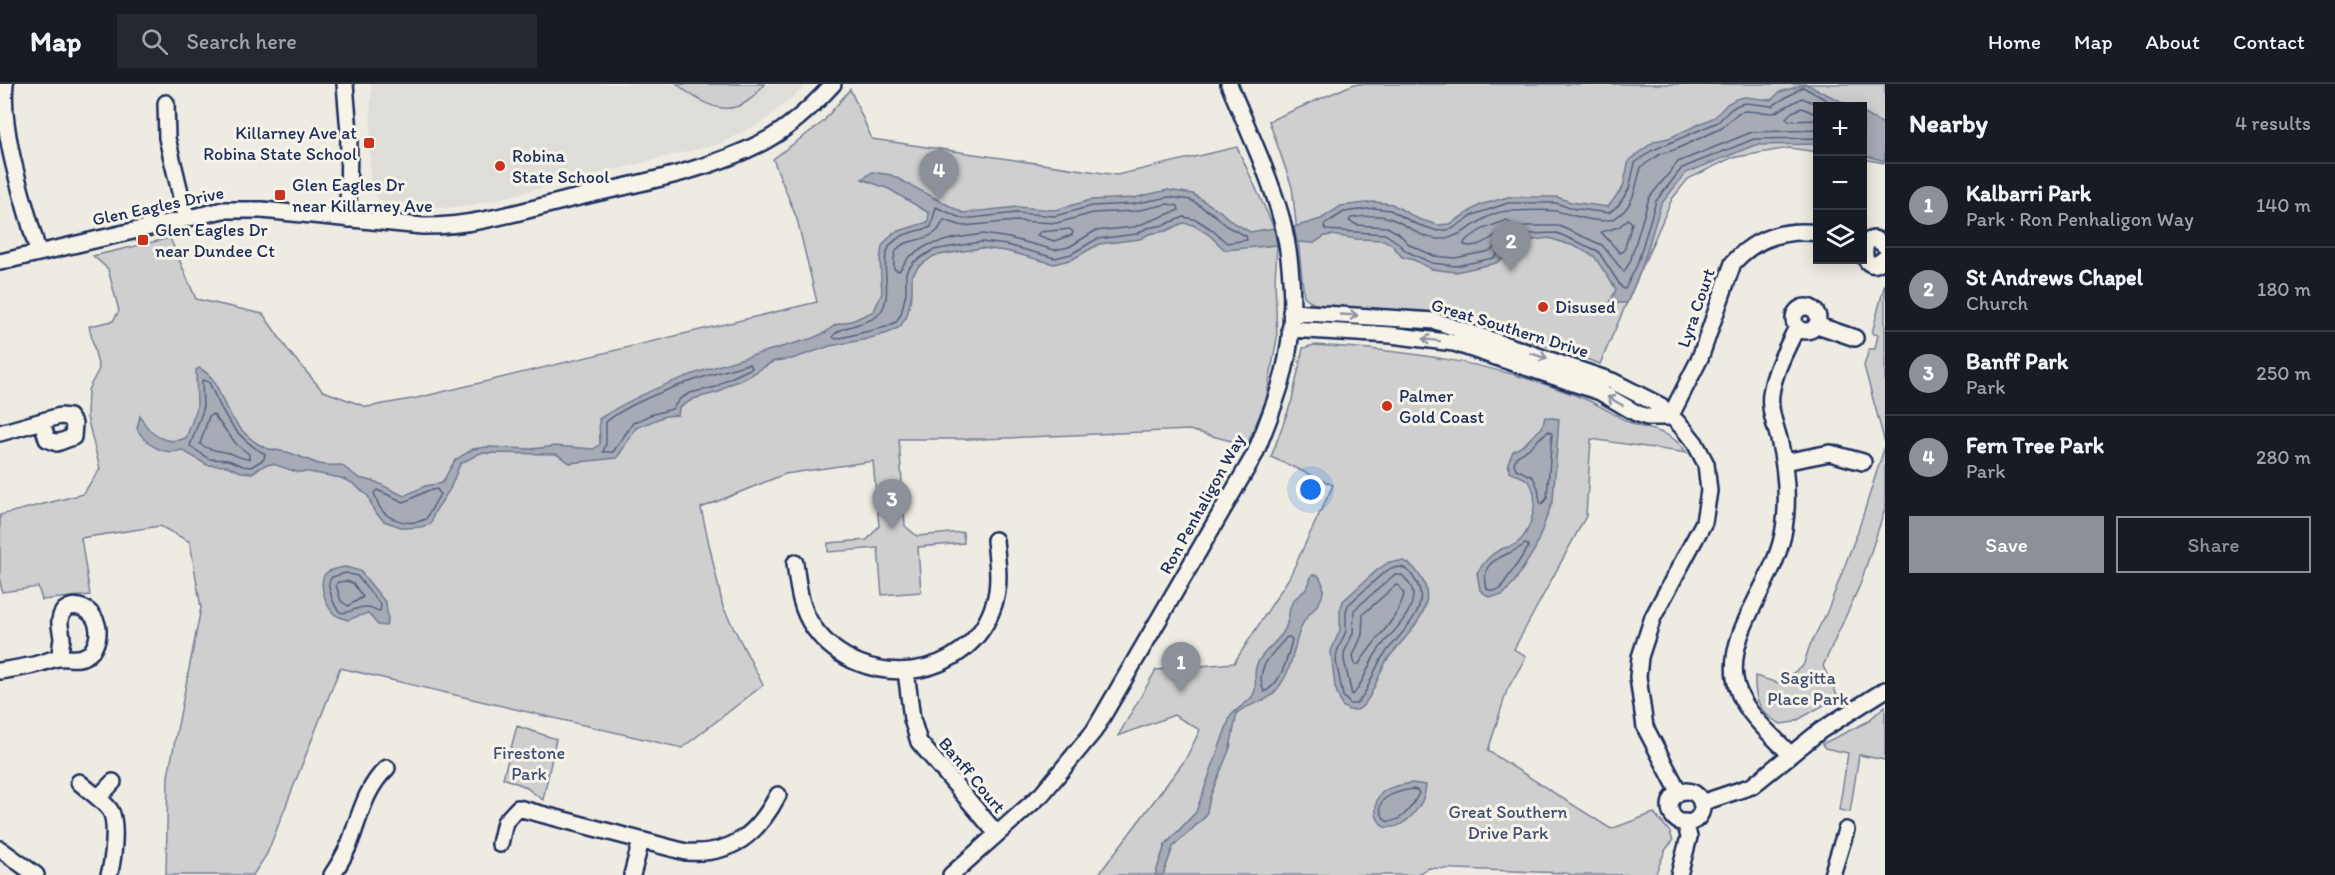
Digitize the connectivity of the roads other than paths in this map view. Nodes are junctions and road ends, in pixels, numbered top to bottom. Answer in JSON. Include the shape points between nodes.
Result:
{"nodes":[{"id":1,"x":5,"y":84,"type":"edge"},
{"id":2,"x":345,"y":84,"type":"edge"},
{"id":3,"x":833,"y":84,"type":"edge"},
{"id":4,"x":1229,"y":84,"type":"edge"},
{"id":5,"x":166,"y":103,"type":"dead end"},
{"id":6,"x":2,"y":104,"type":"edge"},
{"id":7,"x":186,"y":217,"type":"junction"},
{"id":8,"x":348,"y":219,"type":"junction"},
{"id":9,"x":1813,"y":233,"type":"edge"},
{"id":10,"x":1867,"y":244,"type":"edge"},
{"id":11,"x":1885,"y":246,"type":"edge"},
{"id":12,"x":38,"y":252,"type":"junction"},
{"id":13,"x":1885,"y":258,"type":"edge"},
{"id":14,"x":1867,"y":260,"type":"edge"},
{"id":15,"x":0,"y":262,"type":"edge"},
{"id":16,"x":1291,"y":312,"type":"junction"},
{"id":17,"x":1290,"y":329,"type":"junction"},
{"id":18,"x":1855,"y":338,"type":"dead end"},
{"id":19,"x":1670,"y":417,"type":"junction"},
{"id":20,"x":42,"y":422,"type":"dead end"},
{"id":21,"x":0,"y":433,"type":"edge"},
{"id":22,"x":1784,"y":462,"type":"junction"},
{"id":23,"x":1863,"y":462,"type":"dead end"},
{"id":24,"x":995,"y":540,"type":"dead end"},
{"id":25,"x":795,"y":563,"type":"dead end"},
{"id":26,"x":60,"y":658,"type":"dead end"},
{"id":27,"x":0,"y":671,"type":"edge"},
{"id":28,"x":906,"y":671,"type":"junction"},
{"id":29,"x":1885,"y":690,"type":"edge"},
{"id":30,"x":1790,"y":754,"type":"junction"},
{"id":31,"x":387,"y":768,"type":"dead end"},
{"id":32,"x":79,"y":782,"type":"dead end"},
{"id":33,"x":113,"y":782,"type":"dead end"},
{"id":34,"x":1679,"y":792,"type":"junction"},
{"id":35,"x":778,"y":795,"type":"dead end"},
{"id":36,"x":98,"y":798,"type":"junction"},
{"id":37,"x":1701,"y":803,"type":"junction"},
{"id":38,"x":1685,"y":822,"type":"junction"},
{"id":39,"x":1846,"y":830,"type":"dead end"},
{"id":40,"x":997,"y":834,"type":"junction"},
{"id":41,"x":641,"y":841,"type":"junction"},
{"id":42,"x":500,"y":844,"type":"dead end"},
{"id":43,"x":0,"y":849,"type":"edge"},
{"id":44,"x":36,"y":875,"type":"edge"},
{"id":45,"x":109,"y":875,"type":"edge"},
{"id":46,"x":332,"y":875,"type":"edge"},
{"id":47,"x":632,"y":875,"type":"edge"},
{"id":48,"x":951,"y":875,"type":"edge"},
{"id":49,"x":1679,"y":875,"type":"edge"},
{"id":50,"x":1832,"y":875,"type":"edge"}],
"edges":[{"from":1,"to":6,"type":"street"},
{"from":2,"to":8,"type":"street"},
{"from":3,"to":8,"type":"street","name":"Glen Eagles Drive","via":[[784,129],[717,163],[462,224],[422,226]]},
{"from":4,"to":16,"type":"street","name":"Ron Penhaligon Way","via":[[1281,218],[1291,281]]},
{"from":5,"to":7,"type":"street","via":[[167,138]]},
{"from":6,"to":12,"type":"street"},
{"from":7,"to":8,"type":"street","name":"Glen Eagles Drive","via":[[241,209]]},
{"from":7,"to":12,"type":"street","name":"Glen Eagles Drive"},
{"from":9,"to":19,"type":"street","name":"Lyra Court","via":[[1766,238],[1733,263],[1700,358]]},
{"from":10,"to":11,"type":"street","via":[[1872,240]]},
{"from":12,"to":15,"type":"street","name":"Glen Eagles Drive"},
{"from":13,"to":14,"type":"street","via":[[1875,264]]},
{"from":16,"to":17,"type":"street","name":"Ron Penhaligon Way"},
{"from":16,"to":19,"type":"street","name":"Great Southern Drive","one_way":true,"via":[[1435,321],[1595,374],[1653,401]]},
{"from":19,"to":17,"type":"street","name":"Great Southern Drive","one_way":true,"via":[[1647,417],[1600,392],[1454,343]]},
{"from":17,"to":40,"type":"street","name":"Ron Penhaligon Way","via":[[1283,375],[1255,454],[1146,643],[1094,731],[1072,760],[1042,794]]},
{"from":18,"to":22,"type":"street","via":[[1817,325],[1808,331],[1797,327],[1771,394],[1770,410]]},
{"from":19,"to":34,"type":"street","name":"Great Southern Drive","via":[[1695,443],[1706,464],[1709,491],[1704,522],[1653,617],[1638,677],[1645,727]]},
{"from":20,"to":21,"type":"street"},
{"from":22,"to":23,"type":"street","via":[[1830,453]]},
{"from":22,"to":30,"type":"street","via":[[1787,488],[1780,548],[1739,633],[1734,654],[1735,678],[1747,707]]},
{"from":24,"to":28,"type":"street","via":[[998,587],[986,622],[958,654],[942,663]]},
{"from":25,"to":28,"type":"street","via":[[806,613],[830,646],[862,666]]},
{"from":26,"to":27,"type":"street"},
{"from":28,"to":40,"type":"street","name":"Banff Court","via":[[919,742]]},
{"from":29,"to":30,"type":"street"},
{"from":30,"to":37,"type":"street","via":[[1752,786]]},
{"from":31,"to":46,"type":"street","via":[[369,791],[347,849]]},
{"from":32,"to":36,"type":"street"},
{"from":33,"to":36,"type":"street"},
{"from":34,"to":37,"type":"street","via":[[1693,792]]},
{"from":34,"to":38,"type":"street","via":[[1670,809],[1675,818]]},
{"from":35,"to":41,"type":"street","via":[[751,833],[729,847],[686,852]]},
{"from":36,"to":45,"type":"street","via":[[113,816]]},
{"from":37,"to":38,"type":"street","via":[[1698,817]]},
{"from":38,"to":49,"type":"street","via":[[1689,837]]},
{"from":39,"to":50,"type":"street"},
{"from":40,"to":48,"type":"street","name":"Ron Penhaligon Way"},
{"from":41,"to":42,"type":"street","via":[[518,808],[505,822]]},
{"from":41,"to":47,"type":"street"},
{"from":43,"to":44,"type":"street"}]}
